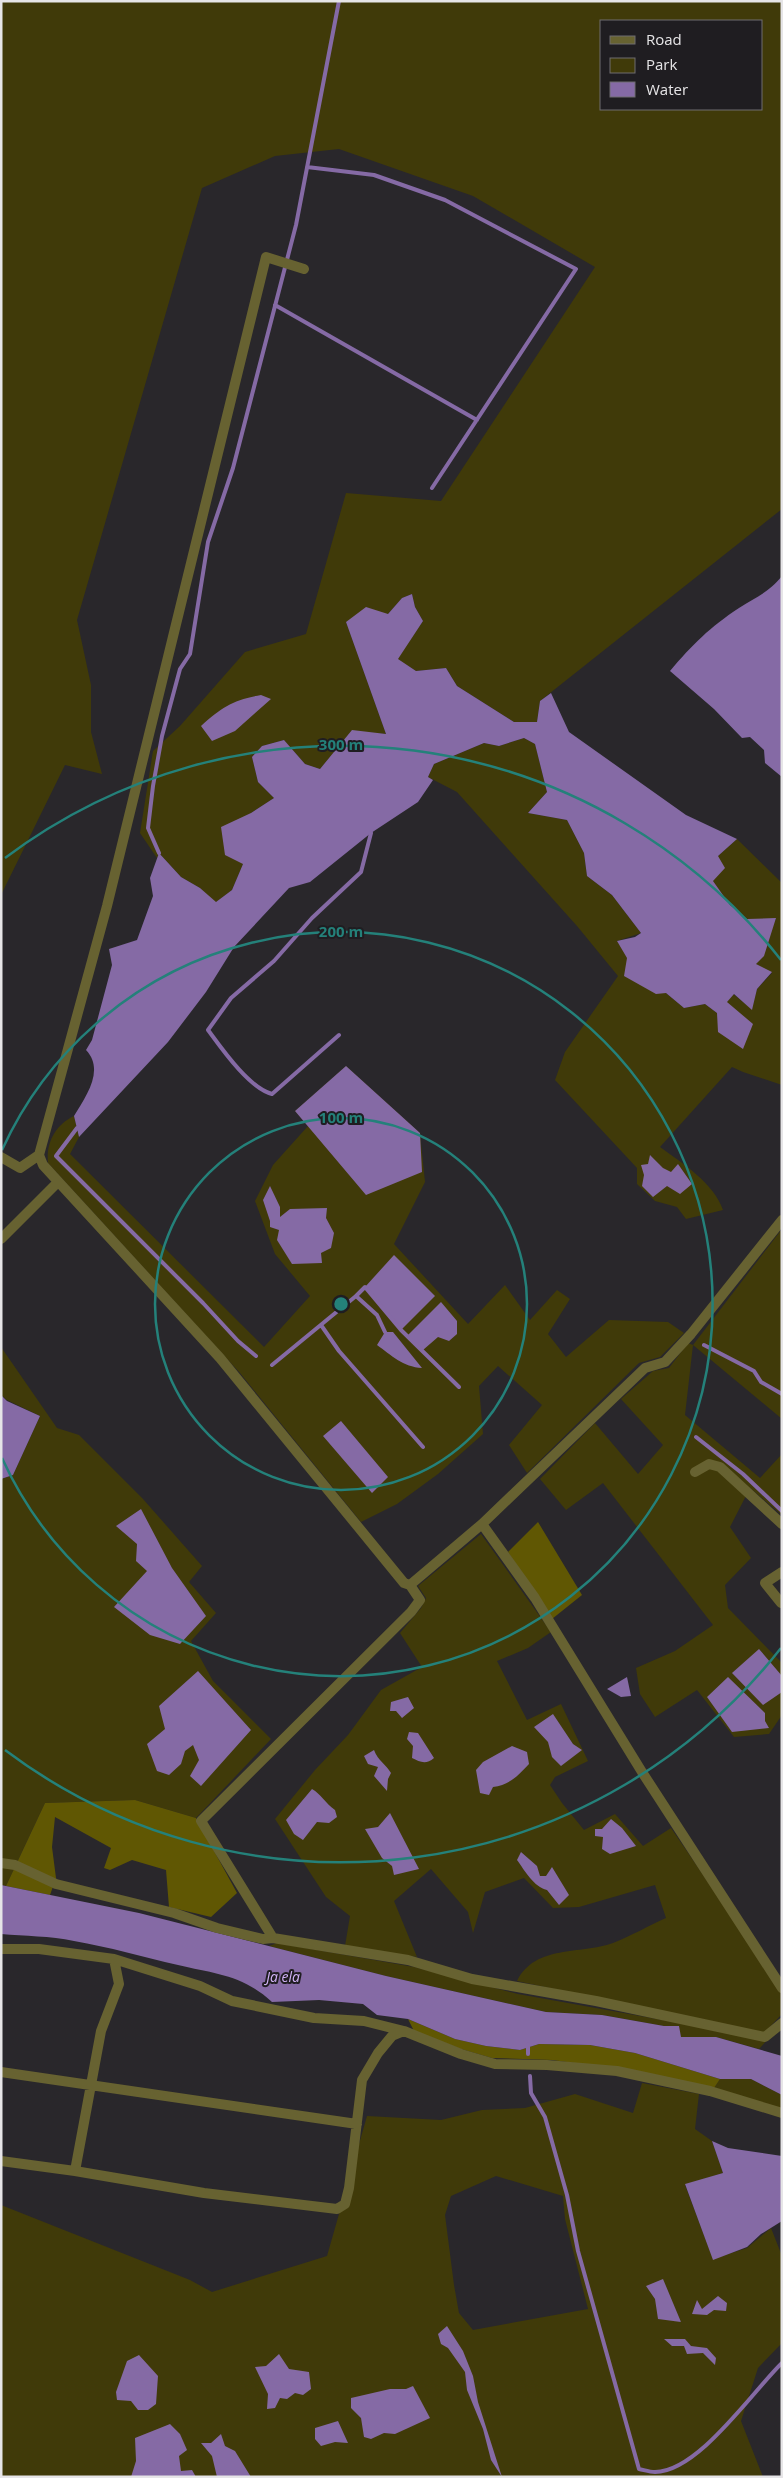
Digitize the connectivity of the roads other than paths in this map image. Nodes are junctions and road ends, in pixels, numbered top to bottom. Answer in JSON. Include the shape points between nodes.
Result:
{"nodes":[{"id":1,"x":300,"y":267,"type":"dead end"},
{"id":2,"x":39,"y":1155,"type":"junction"},
{"id":3,"x":1,"y":1157,"type":"edge"},
{"id":4,"x":58,"y":1182,"type":"junction"},
{"id":5,"x":782,"y":1220,"type":"edge"},
{"id":6,"x":1,"y":1239,"type":"edge"},
{"id":7,"x":695,"y":1472,"type":"dead end"},
{"id":8,"x":482,"y":1524,"type":"junction"},
{"id":9,"x":782,"y":1524,"type":"edge"},
{"id":10,"x":782,"y":1572,"type":"edge"},
{"id":11,"x":410,"y":1585,"type":"junction"},
{"id":12,"x":781,"y":1603,"type":"edge"},
{"id":13,"x":1,"y":1864,"type":"edge"},
{"id":14,"x":273,"y":1938,"type":"junction"},
{"id":15,"x":1,"y":1949,"type":"edge"},
{"id":16,"x":114,"y":1959,"type":"junction"},
{"id":17,"x":782,"y":1988,"type":"edge"},
{"id":18,"x":782,"y":2023,"type":"edge"},
{"id":19,"x":404,"y":2031,"type":"junction"},
{"id":20,"x":1,"y":2072,"type":"edge"},
{"id":21,"x":89,"y":2084,"type":"junction"},
{"id":22,"x":782,"y":2113,"type":"edge"},
{"id":23,"x":357,"y":2124,"type":"junction"},
{"id":24,"x":1,"y":2161,"type":"edge"},
{"id":25,"x":75,"y":2171,"type":"junction"}],
"edges":[{"from":1,"to":2,"type":"street","via":[[266,256],[107,906]]},
{"from":2,"to":3,"type":"street","via":[[20,1168]]},
{"from":2,"to":4,"type":"street"},
{"from":4,"to":6,"type":"street"},
{"from":4,"to":11,"type":"street","via":[[220,1358],[404,1583]]},
{"from":5,"to":8,"type":"street","via":[[692,1334],[665,1362],[645,1368]]},
{"from":7,"to":9,"type":"street","via":[[709,1464],[720,1467]]},
{"from":8,"to":11,"type":"street"},
{"from":8,"to":17,"type":"street","via":[[535,1598],[653,1789]]},
{"from":10,"to":12,"type":"street","via":[[765,1583]]},
{"from":11,"to":14,"type":"street","via":[[420,1600],[411,1612],[201,1821]]},
{"from":13,"to":14,"type":"street","via":[[15,1865],[56,1884],[174,1913],[216,1928],[263,1939]]},
{"from":14,"to":18,"type":"street","via":[[408,1960],[472,1979],[596,2000],[765,2037]]},
{"from":15,"to":16,"type":"street"},
{"from":16,"to":19,"type":"street","via":[[200,1986],[232,2001],[314,2018],[364,2021]]},
{"from":16,"to":21,"type":"street","via":[[118,1984],[101,2031]]},
{"from":19,"to":22,"type":"street","via":[[495,2064],[617,2071],[710,2091]]},
{"from":19,"to":23,"type":"street","via":[[392,2036],[362,2080]]},
{"from":20,"to":21,"type":"street"},
{"from":21,"to":23,"type":"street"},
{"from":21,"to":25,"type":"street"},
{"from":23,"to":25,"type":"street","via":[[345,2204],[337,2209],[204,2193]]},
{"from":24,"to":25,"type":"street"}]}
